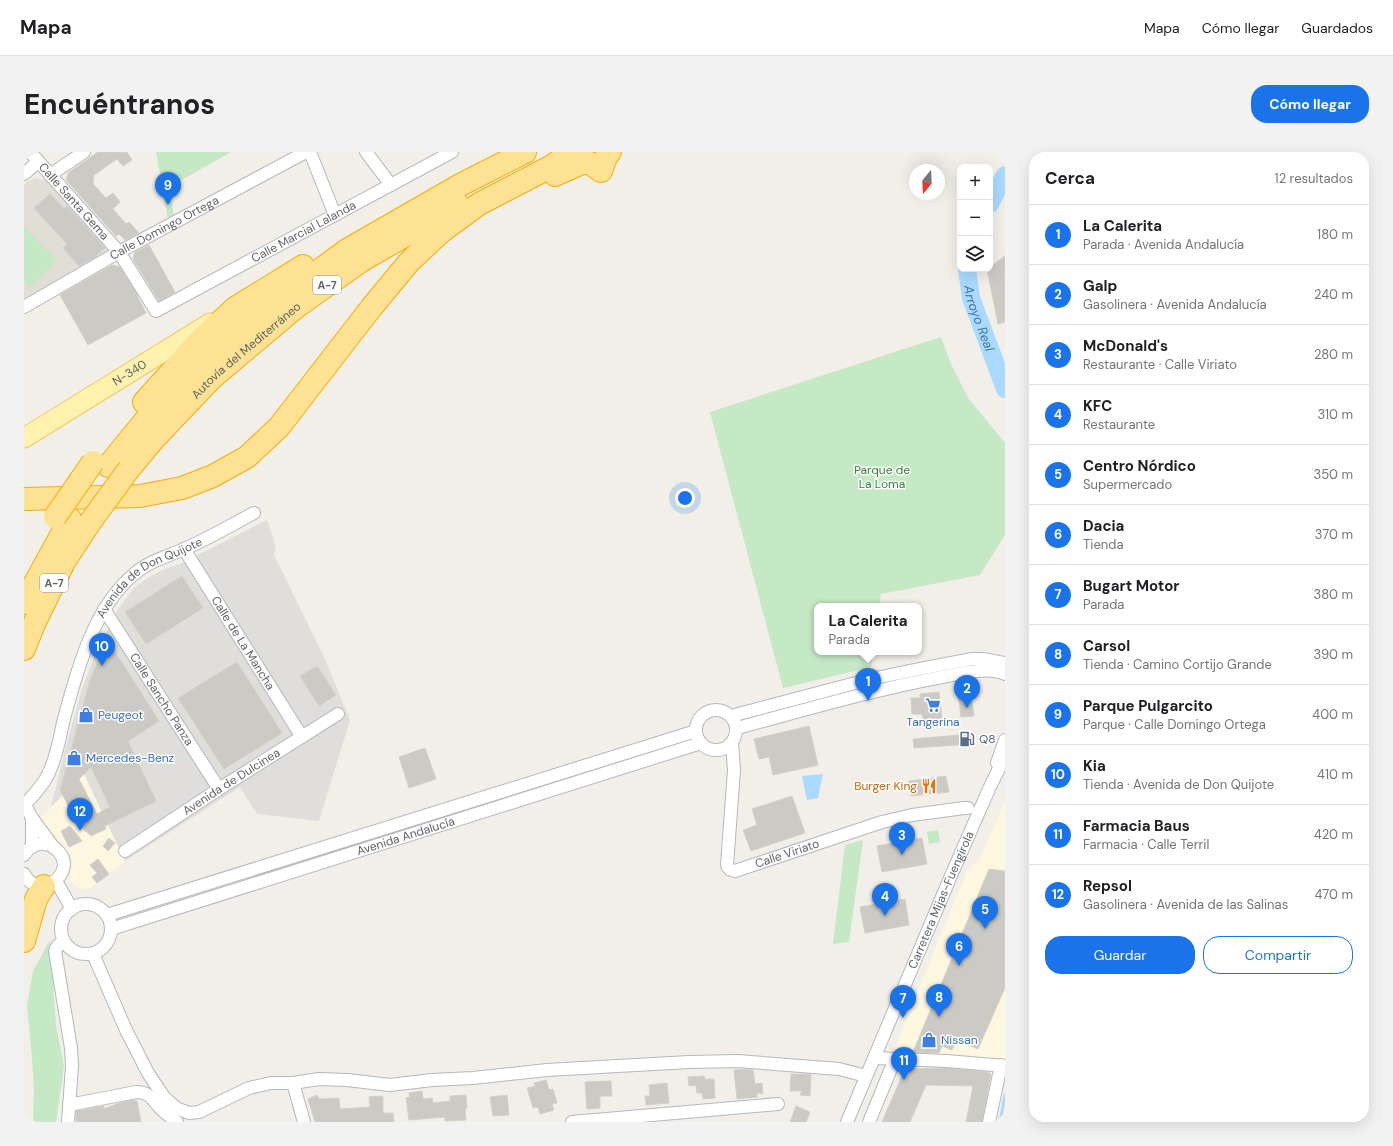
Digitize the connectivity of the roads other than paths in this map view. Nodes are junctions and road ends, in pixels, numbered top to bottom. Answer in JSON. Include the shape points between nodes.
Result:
{"nodes":[{"id":1,"x":30,"y":152,"type":"edge"},
{"id":2,"x":84,"y":152,"type":"edge"},
{"id":3,"x":306,"y":152,"type":"edge"},
{"id":4,"x":310,"y":152,"type":"edge"},
{"id":5,"x":366,"y":152,"type":"edge"},
{"id":6,"x":452,"y":152,"type":"edge"},
{"id":7,"x":508,"y":152,"type":"edge"},
{"id":8,"x":525,"y":152,"type":"edge"},
{"id":9,"x":563,"y":152,"type":"edge"},
{"id":10,"x":571,"y":152,"type":"edge"},
{"id":11,"x":610,"y":152,"type":"edge"},
{"id":12,"x":38,"y":162,"type":"junction"},
{"id":13,"x":491,"y":169,"type":"junction"},
{"id":14,"x":24,"y":174,"type":"edge"},
{"id":15,"x":50,"y":175,"type":"junction"},
{"id":16,"x":462,"y":184,"type":"junction"},
{"id":17,"x":390,"y":185,"type":"junction"},
{"id":18,"x":335,"y":215,"type":"junction"},
{"id":19,"x":441,"y":232,"type":"junction"},
{"id":20,"x":119,"y":252,"type":"junction"},
{"id":21,"x":24,"y":307,"type":"edge"},
{"id":22,"x":235,"y":308,"type":"junction"},
{"id":23,"x":156,"y":311,"type":"joint"},
{"id":24,"x":24,"y":438,"type":"edge"},
{"id":25,"x":100,"y":464,"type":"junction"},
{"id":26,"x":24,"y":499,"type":"edge"},
{"id":27,"x":254,"y":513,"type":"dead end"},
{"id":28,"x":72,"y":519,"type":"junction"},
{"id":29,"x":184,"y":549,"type":"junction"},
{"id":30,"x":24,"y":573,"type":"edge"},
{"id":31,"x":24,"y":603,"type":"edge"},
{"id":32,"x":104,"y":609,"type":"junction"},
{"id":33,"x":24,"y":649,"type":"edge"},
{"id":34,"x":1005,"y":663,"type":"edge"},
{"id":35,"x":1005,"y":674,"type":"edge"},
{"id":36,"x":338,"y":714,"type":"dead end"},
{"id":37,"x":731,"y":716,"type":"junction"},
{"id":38,"x":737,"y":728,"type":"junction"},
{"id":39,"x":696,"y":730,"type":"junction"},
{"id":40,"x":302,"y":737,"type":"junction"},
{"id":41,"x":1005,"y":740,"type":"edge"},
{"id":42,"x":701,"y":743,"type":"junction"},
{"id":43,"x":732,"y":744,"type":"junction"},
{"id":44,"x":1005,"y":756,"type":"edge"},
{"id":45,"x":989,"y":788,"type":"junction"},
{"id":46,"x":219,"y":789,"type":"junction"},
{"id":47,"x":24,"y":804,"type":"edge"},
{"id":48,"x":968,"y":808,"type":"dead end"},
{"id":49,"x":32,"y":818,"type":"junction"},
{"id":50,"x":54,"y":848,"type":"junction"},
{"id":51,"x":28,"y":851,"type":"edge"},
{"id":52,"x":125,"y":851,"type":"dead end"},
{"id":53,"x":24,"y":874,"type":"edge"},
{"id":54,"x":50,"y":883,"type":"junction"},
{"id":55,"x":72,"y":909,"type":"junction"},
{"id":56,"x":107,"y":915,"type":"junction"},
{"id":57,"x":111,"y":929,"type":"junction"},
{"id":58,"x":24,"y":941,"type":"edge"},
{"id":59,"x":64,"y":943,"type":"junction"},
{"id":60,"x":93,"y":954,"type":"junction"},
{"id":61,"x":874,"y":1058,"type":"junction"},
{"id":62,"x":895,"y":1059,"type":"junction"},
{"id":63,"x":1003,"y":1065,"type":"edge"},
{"id":64,"x":866,"y":1076,"type":"junction"},
{"id":65,"x":294,"y":1083,"type":"junction"},
{"id":66,"x":778,"y":1104,"type":"dead end"},
{"id":67,"x":69,"y":1106,"type":"junction"},
{"id":68,"x":68,"y":1122,"type":"edge"},
{"id":69,"x":177,"y":1122,"type":"edge"},
{"id":70,"x":304,"y":1122,"type":"edge"},
{"id":71,"x":580,"y":1122,"type":"edge"},
{"id":72,"x":847,"y":1122,"type":"edge"},
{"id":73,"x":869,"y":1122,"type":"edge"},
{"id":74,"x":990,"y":1122,"type":"edge"}],
"edges":[{"from":1,"to":12,"type":"street","name":"Calle Santa Gema"},
{"from":2,"to":15,"type":"street"},
{"from":3,"to":20,"type":"street","name":"Calle Domingo Ortega"},
{"from":4,"to":18,"type":"street"},
{"from":5,"to":17,"type":"street"},
{"from":6,"to":17,"type":"street","name":"Calle Marcial Lalanda"},
{"from":7,"to":13,"type":"highway"},
{"from":8,"to":13,"type":"highway","name":"Autovía del Mediterráneo","number":"A-7"},
{"from":9,"to":28,"type":"highway","name":"Autovía del Mediterráneo","number":"A-7","bridge":true,"via":[[450,209],[361,261],[295,308],[212,378],[154,439],[129,470]]},
{"from":10,"to":19,"type":"highway","via":[[552,166],[478,204]]},
{"from":11,"to":19,"type":"highway","via":[[601,171],[590,163],[582,163]]},
{"from":12,"to":14,"type":"street"},
{"from":12,"to":15,"type":"street","name":"Calle Santa Gema"},
{"from":13,"to":16,"type":"highway","name":"Autovía del Mediterráneo","number":"A-7"},
{"from":15,"to":20,"type":"street","name":"Calle Santa Gema"},
{"from":16,"to":22,"type":"highway","via":[[410,204]]},
{"from":16,"to":25,"type":"highway","name":"Autovía del Mediterráneo","number":"A-7","via":[[348,250],[232,336]]},
{"from":17,"to":18,"type":"street","name":"Calle Marcial Lalanda"},
{"from":18,"to":23,"type":"street","name":"Calle Marcial Lalanda"},
{"from":19,"to":26,"type":"highway","via":[[409,262],[279,427],[247,457],[214,476],[182,488],[140,496]]},
{"from":20,"to":21,"type":"street","name":"Calle Domingo Ortega"},
{"from":20,"to":23,"type":"street","name":"Calle Santa Gema"},
{"from":22,"to":24,"type":"main road","name":"N-340"},
{"from":22,"to":25,"type":"highway","via":[[199,341]]},
{"from":25,"to":28,"type":"highway","name":"Autovía del Mediterráneo","number":"A-7"},
{"from":27,"to":29,"type":"street","name":"Avenida de Don Quijote"},
{"from":28,"to":30,"type":"highway"},
{"from":28,"to":31,"type":"highway","name":"Autovía del Mediterráneo","number":"A-7"},
{"from":28,"to":33,"type":"highway","name":"Autovía del Mediterráneo","number":"A-7","via":[[64,562]]},
{"from":29,"to":32,"type":"street","name":"Avenida de Don Quijote","via":[[152,562],[133,574]]},
{"from":29,"to":40,"type":"street","name":"Calle de La Mancha"},
{"from":32,"to":46,"type":"street","name":"Calle Sancho Panza"},
{"from":32,"to":47,"type":"street","name":"Avenida de Don Quijote","via":[[76,676],[50,772]]},
{"from":34,"to":37,"type":"street","via":[[972,659],[919,669]]},
{"from":35,"to":38,"type":"street","via":[[985,671],[922,681]]},
{"from":36,"to":40,"type":"street","name":"Avenida de Dulcinea"},
{"from":37,"to":38,"type":"street"},
{"from":37,"to":39,"type":"street","via":[[722,711],[710,711],[700,718]]},
{"from":38,"to":43,"type":"street"},
{"from":39,"to":42,"type":"street"},
{"from":39,"to":56,"type":"street","name":"Avenida Andalucía"},
{"from":40,"to":46,"type":"street","name":"Avenida de Dulcinea"},
{"from":41,"to":45,"type":"street","name":"Carretera Mijas-Fuengirola"},
{"from":42,"to":43,"type":"street","via":[[712,750],[720,750]]},
{"from":42,"to":57,"type":"street","name":"Avenida Andalucía"},
{"from":43,"to":48,"type":"street","name":"Calle Viriato","via":[[734,770],[727,865],[731,871],[882,822],[912,815]]},
{"from":44,"to":45,"type":"street","name":"Carretera Mijas-Fuengirola"},
{"from":45,"to":61,"type":"street","name":"Carretera Mijas-Fuengirola"},
{"from":46,"to":52,"type":"street","name":"Avenida de Dulcinea"},
{"from":47,"to":49,"type":"street"},
{"from":49,"to":50,"type":"street"},
{"from":49,"to":51,"type":"street"},
{"from":50,"to":51,"type":"street","via":[[43,844]]},
{"from":50,"to":54,"type":"street","via":[[59,852],[64,864],[63,870]]},
{"from":53,"to":54,"type":"street","via":[[37,885]]},
{"from":54,"to":55,"type":"street"},
{"from":54,"to":58,"type":"highway","via":[[36,900]]},
{"from":55,"to":56,"type":"street","via":[[87,904],[101,909]]},
{"from":55,"to":59,"type":"street","via":[[66,914],[61,928]]},
{"from":56,"to":57,"type":"street"},
{"from":57,"to":60,"type":"street","via":[[107,944]]},
{"from":59,"to":60,"type":"street","via":[[77,953]]},
{"from":59,"to":67,"type":"street","via":[[58,945],[55,951],[71,1048]]},
{"from":60,"to":65,"type":"street","via":[[148,1073],[164,1097],[176,1108],[188,1113],[199,1112],[249,1088],[271,1083]]},
{"from":61,"to":62,"type":"street"},
{"from":61,"to":64,"type":"street","name":"Carretera Mijas-Fuengirola"},
{"from":62,"to":63,"type":"street"},
{"from":62,"to":73,"type":"street"},
{"from":63,"to":74,"type":"street"},
{"from":64,"to":65,"type":"street","via":[[839,1069],[738,1061],[696,1061],[547,1070],[390,1085],[326,1079]]},
{"from":64,"to":72,"type":"street","name":"Carretera Mijas-Fuengirola"},
{"from":65,"to":70,"type":"street"},
{"from":66,"to":71,"type":"street"},
{"from":67,"to":68,"type":"street"},
{"from":67,"to":69,"type":"street","via":[[144,1092]]}]}
